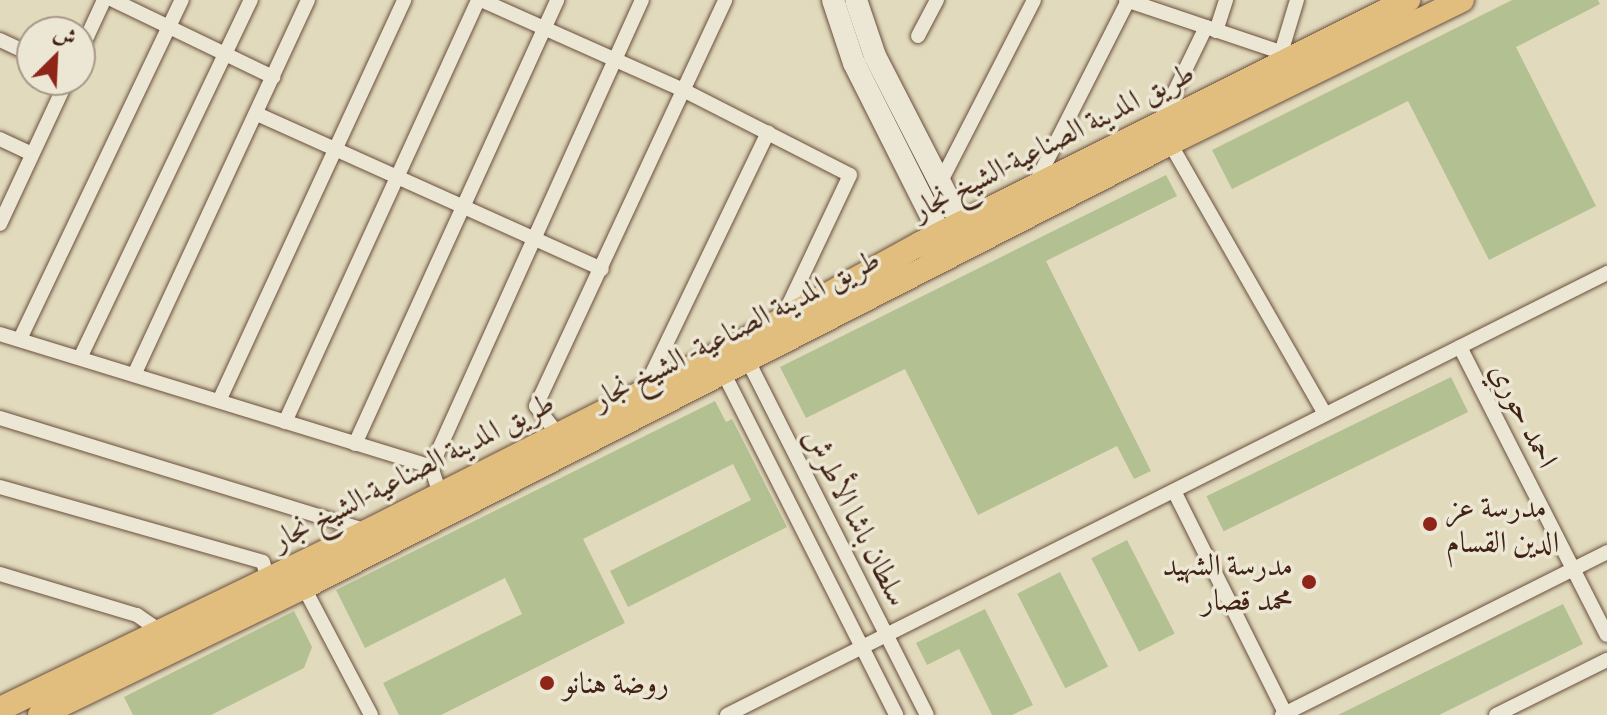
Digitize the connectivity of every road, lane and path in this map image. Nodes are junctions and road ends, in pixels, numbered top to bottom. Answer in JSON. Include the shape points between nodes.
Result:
{"nodes":[{"id":1,"x":113,"y":0,"type":"edge"},
{"id":2,"x":182,"y":0,"type":"edge"},
{"id":3,"x":251,"y":0,"type":"edge"},
{"id":4,"x":308,"y":0,"type":"edge"},
{"id":5,"x":404,"y":0,"type":"edge"},
{"id":6,"x":480,"y":0,"type":"edge"},
{"id":7,"x":557,"y":0,"type":"edge"},
{"id":8,"x":642,"y":0,"type":"edge"},
{"id":9,"x":725,"y":0,"type":"edge"},
{"id":10,"x":833,"y":0,"type":"edge"},
{"id":11,"x":856,"y":0,"type":"edge"},
{"id":12,"x":937,"y":0,"type":"edge"},
{"id":13,"x":1034,"y":0,"type":"edge"},
{"id":14,"x":1127,"y":0,"type":"edge"},
{"id":15,"x":1226,"y":0,"type":"edge"},
{"id":16,"x":1297,"y":0,"type":"edge"},
{"id":17,"x":1408,"y":0,"type":"edge"},
{"id":18,"x":1462,"y":0,"type":"edge"},
{"id":19,"x":1152,"y":4,"type":"edge"},
{"id":20,"x":1366,"y":11,"type":"edge"},
{"id":21,"x":169,"y":27,"type":"junction"},
{"id":22,"x":545,"y":28,"type":"junction"},
{"id":23,"x":1211,"y":29,"type":"junction"},
{"id":24,"x":918,"y":36,"type":"dead end"},
{"id":25,"x":225,"y":54,"type":"junction"},
{"id":26,"x":1286,"y":54,"type":"junction"},
{"id":27,"x":865,"y":59,"type":"junction"},
{"id":28,"x":615,"y":60,"type":"junction"},
{"id":29,"x":273,"y":77,"type":"junction"},
{"id":30,"x":683,"y":90,"type":"junction"},
{"id":31,"x":59,"y":96,"type":"edge"},
{"id":32,"x":257,"y":114,"type":"junction"},
{"id":33,"x":768,"y":132,"type":"junction"},
{"id":34,"x":1165,"y":134,"type":"junction"},
{"id":35,"x":0,"y":139,"type":"edge"},
{"id":36,"x":335,"y":149,"type":"junction"},
{"id":37,"x":32,"y":154,"type":"junction"},
{"id":38,"x":397,"y":177,"type":"junction"},
{"id":39,"x":939,"y":186,"type":"junction"},
{"id":40,"x":1033,"y":187,"type":"junction"},
{"id":41,"x":463,"y":207,"type":"junction"},
{"id":42,"x":0,"y":224,"type":"edge"},
{"id":43,"x":950,"y":229,"type":"junction"},
{"id":44,"x":534,"y":239,"type":"junction"},
{"id":45,"x":602,"y":269,"type":"junction"},
{"id":46,"x":1607,"y":273,"type":"edge"},
{"id":47,"x":781,"y":321,"type":"junction"},
{"id":48,"x":0,"y":334,"type":"edge"},
{"id":49,"x":20,"y":339,"type":"junction"},
{"id":50,"x":1460,"y":347,"type":"junction"},
{"id":51,"x":742,"y":352,"type":"junction"},
{"id":52,"x":80,"y":358,"type":"junction"},
{"id":53,"x":719,"y":363,"type":"junction"},
{"id":54,"x":134,"y":375,"type":"junction"},
{"id":55,"x":644,"y":391,"type":"junction"},
{"id":56,"x":219,"y":401,"type":"junction"},
{"id":57,"x":1325,"y":414,"type":"junction"},
{"id":58,"x":0,"y":418,"type":"edge"},
{"id":59,"x":285,"y":422,"type":"junction"},
{"id":60,"x":557,"y":433,"type":"junction"},
{"id":61,"x":355,"y":444,"type":"junction"},
{"id":62,"x":431,"y":467,"type":"junction"},
{"id":63,"x":0,"y":487,"type":"edge"},
{"id":64,"x":1174,"y":491,"type":"junction"},
{"id":65,"x":440,"y":494,"type":"junction"},
{"id":66,"x":368,"y":531,"type":"junction"},
{"id":67,"x":1607,"y":552,"type":"edge"},
{"id":68,"x":1574,"y":569,"type":"junction"},
{"id":69,"x":0,"y":574,"type":"edge"},
{"id":70,"x":299,"y":577,"type":"junction"},
{"id":71,"x":268,"y":581,"type":"junction"},
{"id":72,"x":163,"y":633,"type":"junction"},
{"id":73,"x":887,"y":635,"type":"junction"},
{"id":74,"x":1607,"y":635,"type":"edge"},
{"id":75,"x":862,"y":647,"type":"junction"},
{"id":76,"x":1607,"y":660,"type":"edge"},
{"id":77,"x":0,"y":709,"type":"edge"},
{"id":78,"x":1284,"y":714,"type":"edge"},
{"id":79,"x":40,"y":715,"type":"edge"},
{"id":80,"x":371,"y":715,"type":"edge"},
{"id":81,"x":727,"y":715,"type":"edge"},
{"id":82,"x":896,"y":715,"type":"edge"},
{"id":83,"x":927,"y":715,"type":"edge"},
{"id":84,"x":1496,"y":715,"type":"edge"}],
"edges":[{"from":1,"to":21,"type":"street"},
{"from":2,"to":21,"type":"street"},
{"from":3,"to":25,"type":"street"},
{"from":4,"to":29,"type":"street"},
{"from":5,"to":36,"type":"street"},
{"from":6,"to":22,"type":"street"},
{"from":6,"to":38,"type":"street"},
{"from":7,"to":22,"type":"street"},
{"from":8,"to":28,"type":"street"},
{"from":9,"to":30,"type":"street"},
{"from":10,"to":27,"type":"street"},
{"from":11,"to":27,"type":"street"},
{"from":12,"to":24,"type":"street"},
{"from":13,"to":39,"type":"street"},
{"from":14,"to":19,"type":"street"},
{"from":14,"to":40,"type":"street"},
{"from":15,"to":23,"type":"street"},
{"from":16,"to":26,"type":"street"},
{"from":17,"to":20,"type":"main road","name":"طريق المدينة الصناعية-الشيخ نجار"},
{"from":18,"to":34,"type":"main road","name":"طريق المدينة الصناعية- الشيخ نجار"},
{"from":19,"to":23,"type":"street"},
{"from":20,"to":26,"type":"main road","name":"طريق المدينة الصناعية-الشيخ نجار"},
{"from":21,"to":25,"type":"street"},
{"from":21,"to":49,"type":"street"},
{"from":22,"to":28,"type":"street"},
{"from":22,"to":41,"type":"street"},
{"from":23,"to":26,"type":"street"},
{"from":23,"to":34,"type":"street"},
{"from":25,"to":29,"type":"street"},
{"from":25,"to":52,"type":"street"},
{"from":26,"to":34,"type":"main road","name":"طريق المدينة الصناعية-الشيخ نجار"},
{"from":27,"to":39,"type":"street"},
{"from":27,"to":43,"type":"street"},
{"from":28,"to":30,"type":"street"},
{"from":28,"to":44,"type":"street"},
{"from":29,"to":32,"type":"street"},
{"from":30,"to":33,"type":"street"},
{"from":30,"to":45,"type":"street"},
{"from":31,"to":37,"type":"street"},
{"from":32,"to":36,"type":"street"},
{"from":32,"to":54,"type":"street"},
{"from":33,"to":47,"type":"street","via":[[850,175]]},
{"from":33,"to":55,"type":"street"},
{"from":34,"to":40,"type":"main road","name":"طريق المدينة الصناعية-الشيخ نجار"},
{"from":34,"to":51,"type":"main road","name":"طريق المدينة الصناعية- الشيخ نجار"},
{"from":34,"to":57,"type":"street"},
{"from":35,"to":37,"type":"street"},
{"from":36,"to":38,"type":"street"},
{"from":36,"to":56,"type":"street"},
{"from":37,"to":42,"type":"street"},
{"from":38,"to":41,"type":"street"},
{"from":38,"to":59,"type":"street"},
{"from":39,"to":43,"type":"street"},
{"from":40,"to":43,"type":"main road","name":"طريق المدينة الصناعية-الشيخ نجار"},
{"from":41,"to":44,"type":"street"},
{"from":41,"to":61,"type":"street"},
{"from":43,"to":47,"type":"main road","name":"طريق المدينة الصناعية-الشيخ نجار"},
{"from":44,"to":45,"type":"street"},
{"from":44,"to":62,"type":"street"},
{"from":45,"to":60,"type":"street","via":[[536,406]]},
{"from":46,"to":50,"type":"street"},
{"from":47,"to":51,"type":"main road","name":"طريق المدينة الصناعية-الشيخ نجار"},
{"from":48,"to":49,"type":"street"},
{"from":49,"to":52,"type":"street"},
{"from":50,"to":57,"type":"street"},
{"from":50,"to":68,"type":"street","name":"احمد حوري"},
{"from":51,"to":53,"type":"main road","name":"طريق المدينة الصناعية- الشيخ نجار"},
{"from":51,"to":73,"type":"street","name":"سلطان باشا الأطرش"},
{"from":52,"to":54,"type":"street"},
{"from":53,"to":55,"type":"main road","name":"طريق المدينة الصناعية-الشيخ نجار"},
{"from":53,"to":70,"type":"main road","name":"طريق المدينة الصناعية- الشيخ نجار"},
{"from":53,"to":75,"type":"street","name":"سلطان باشا الأطرش"},
{"from":54,"to":56,"type":"street"},
{"from":55,"to":60,"type":"main road","name":"طريق المدينة الصناعية-الشيخ نجار"},
{"from":56,"to":59,"type":"street"},
{"from":57,"to":64,"type":"street"},
{"from":58,"to":66,"type":"street"},
{"from":59,"to":61,"type":"street"},
{"from":60,"to":65,"type":"main road","name":"طريق المدينة الصناعية-الشيخ نجار"},
{"from":61,"to":62,"type":"street"},
{"from":62,"to":65,"type":"street"},
{"from":63,"to":71,"type":"street","via":[[263,562]]},
{"from":64,"to":73,"type":"street"},
{"from":64,"to":78,"type":"street"},
{"from":65,"to":66,"type":"main road","name":"طريق المدينة الصناعية-الشيخ نجار"},
{"from":66,"to":70,"type":"main road","name":"طريق المدينة الصناعية-الشيخ نجار"},
{"from":67,"to":68,"type":"street"},
{"from":68,"to":74,"type":"street","name":"احمد حوري"},
{"from":68,"to":78,"type":"street"},
{"from":69,"to":72,"type":"street","via":[[137,615]]},
{"from":70,"to":71,"type":"main road","name":"طريق المدينة الصناعية-الشيخ نجار"},
{"from":70,"to":79,"type":"main road","name":"طريق المدينة الصناعية- الشيخ نجار"},
{"from":70,"to":80,"type":"street"},
{"from":71,"to":72,"type":"main road","name":"طريق المدينة الصناعية-الشيخ نجار"},
{"from":72,"to":77,"type":"main road","name":"طريق المدينة الصناعية-الشيخ نجار"},
{"from":73,"to":75,"type":"street"},
{"from":73,"to":83,"type":"street","name":"سلطان باشا الأطرش"},
{"from":75,"to":81,"type":"street"},
{"from":75,"to":82,"type":"street","name":"سلطان باشا الأطرش"},
{"from":76,"to":84,"type":"street"}]}
